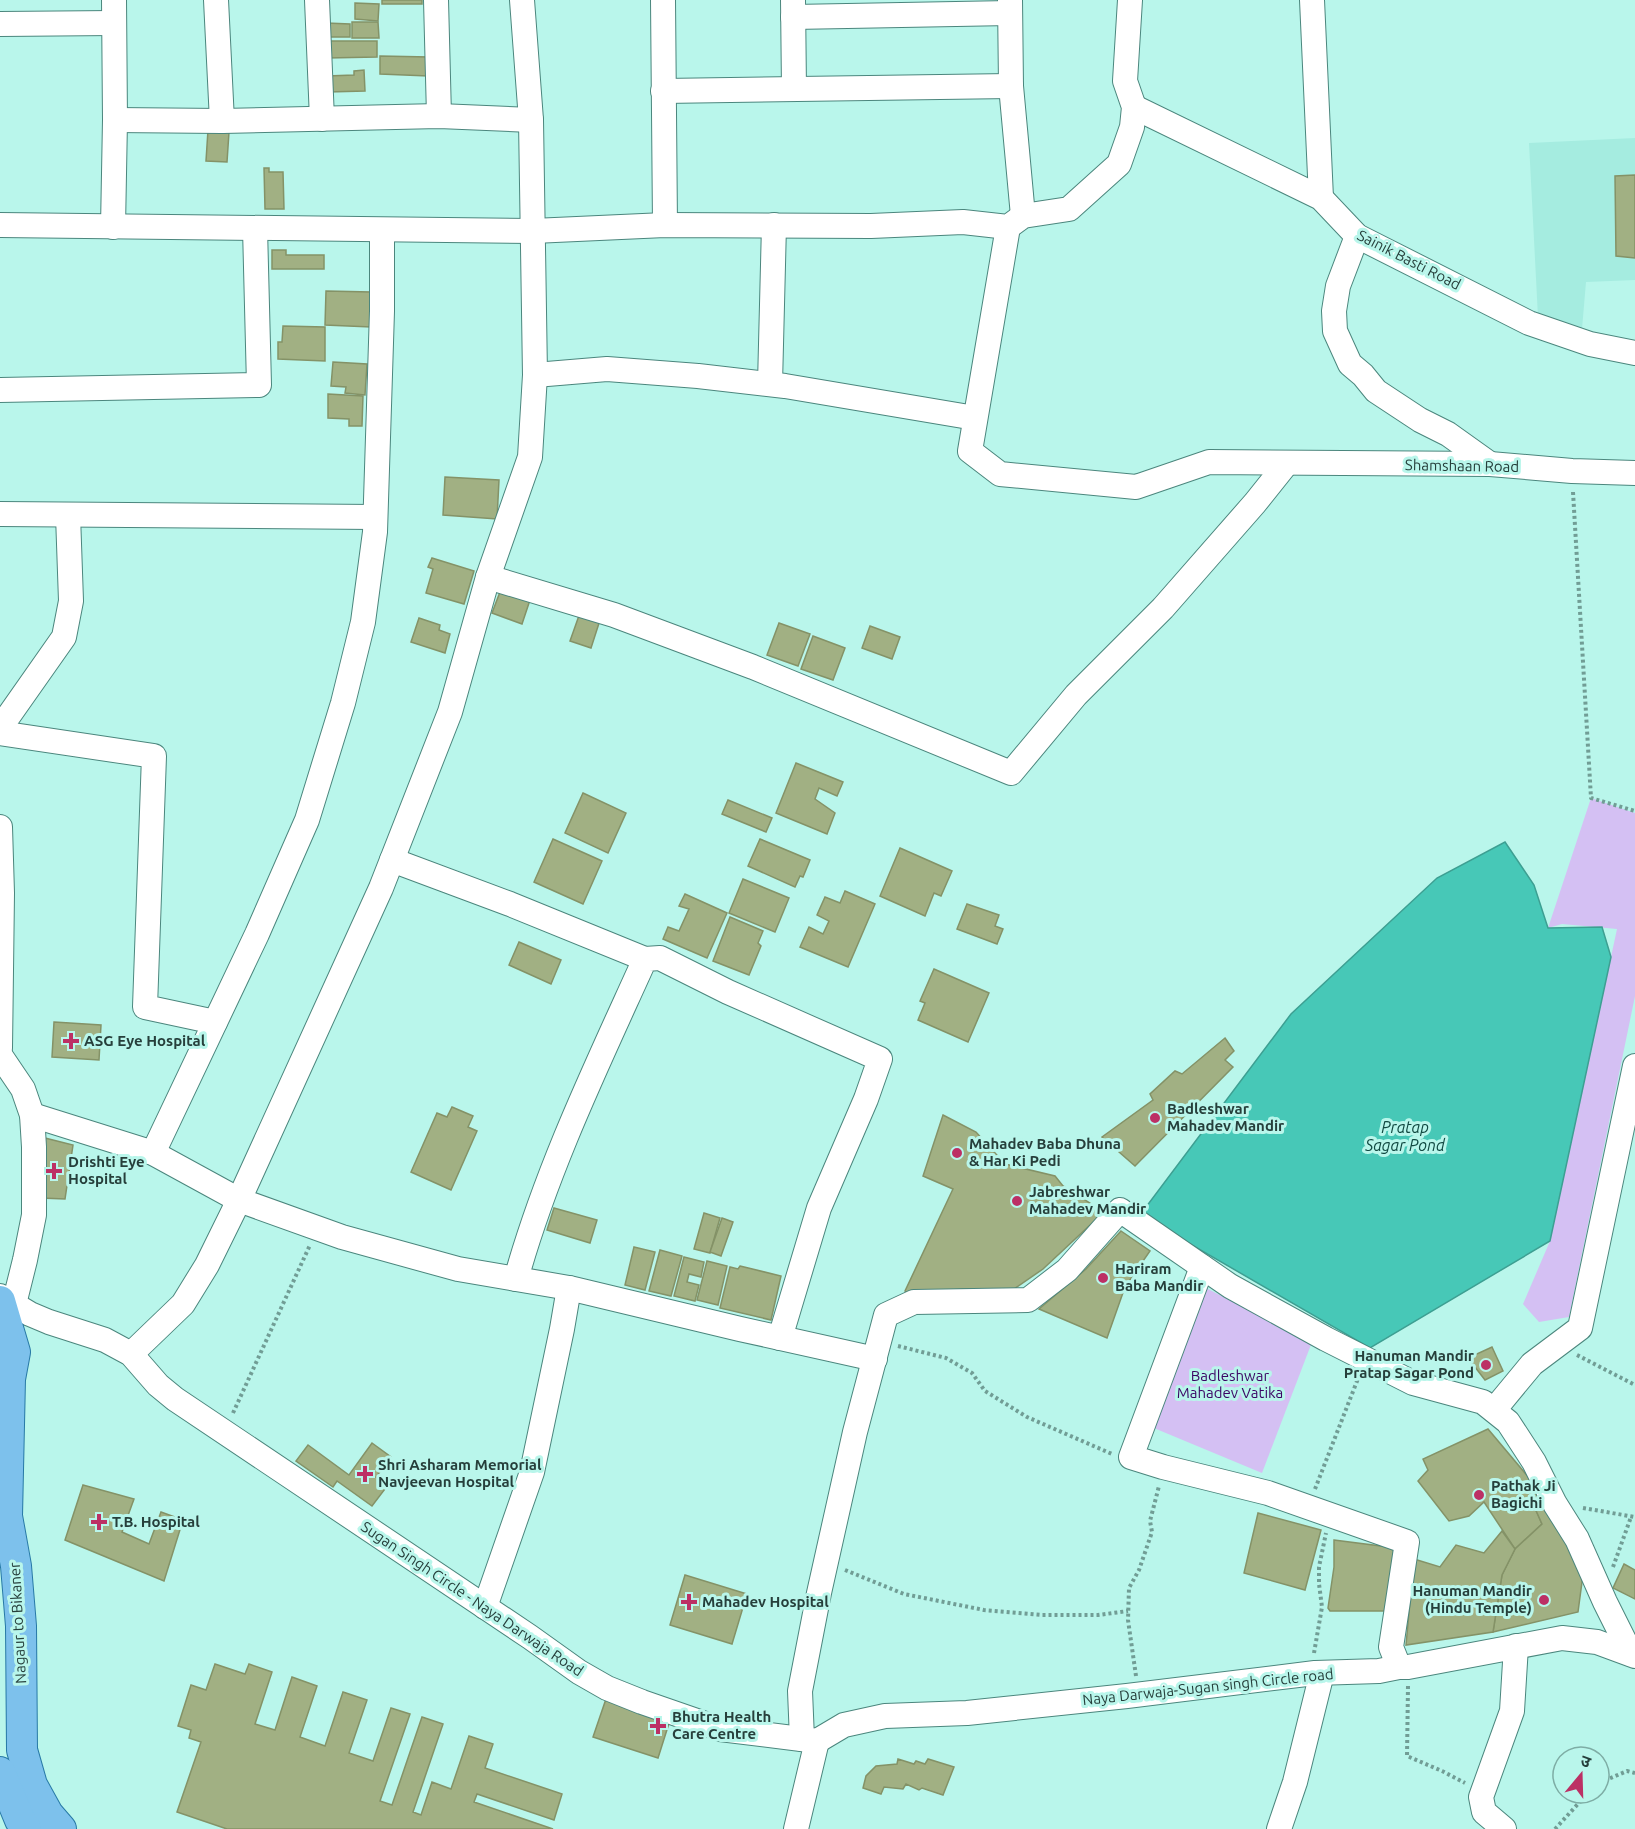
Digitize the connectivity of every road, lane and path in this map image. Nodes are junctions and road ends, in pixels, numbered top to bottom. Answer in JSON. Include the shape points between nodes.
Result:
{"nodes":[{"id":1,"x":216,"y":0,"type":"edge"},
{"id":2,"x":317,"y":0,"type":"edge"},
{"id":3,"x":435,"y":0,"type":"edge"},
{"id":4,"x":522,"y":0,"type":"edge"},
{"id":5,"x":663,"y":0,"type":"edge"},
{"id":6,"x":1130,"y":0,"type":"edge"},
{"id":7,"x":1312,"y":0,"type":"edge"},
{"id":8,"x":1010,"y":7,"type":"edge"},
{"id":9,"x":915,"y":8,"type":"edge"},
{"id":10,"x":793,"y":9,"type":"edge"},
{"id":11,"x":114,"y":11,"type":"edge"},
{"id":12,"x":0,"y":24,"type":"edge"},
{"id":13,"x":1011,"y":86,"type":"junction"},
{"id":14,"x":794,"y":89,"type":"junction"},
{"id":15,"x":663,"y":91,"type":"junction"},
{"id":16,"x":1134,"y":107,"type":"junction"},
{"id":17,"x":439,"y":116,"type":"junction"},
{"id":18,"x":322,"y":119,"type":"junction"},
{"id":19,"x":115,"y":120,"type":"junction"},
{"id":20,"x":531,"y":120,"type":"junction"},
{"id":21,"x":222,"y":121,"type":"junction"},
{"id":22,"x":1321,"y":198,"type":"junction"},
{"id":23,"x":1015,"y":221,"type":"junction"},
{"id":24,"x":0,"y":225,"type":"edge"},
{"id":25,"x":665,"y":225,"type":"junction"},
{"id":26,"x":774,"y":225,"type":"junction"},
{"id":27,"x":113,"y":227,"type":"junction"},
{"id":28,"x":255,"y":228,"type":"junction"},
{"id":29,"x":382,"y":230,"type":"junction"},
{"id":30,"x":533,"y":231,"type":"junction"},
{"id":31,"x":1357,"y":236,"type":"junction"},
{"id":32,"x":1635,"y":353,"type":"edge"},
{"id":33,"x":535,"y":375,"type":"junction"},
{"id":34,"x":770,"y":384,"type":"junction"},
{"id":35,"x":0,"y":390,"type":"edge"},
{"id":36,"x":975,"y":418,"type":"junction"},
{"id":37,"x":1287,"y":463,"type":"junction"},
{"id":38,"x":1490,"y":464,"type":"junction"},
{"id":39,"x":1572,"y":471,"type":"junction"},
{"id":40,"x":1635,"y":473,"type":"edge"},
{"id":41,"x":0,"y":514,"type":"edge"},
{"id":42,"x":68,"y":515,"type":"junction"},
{"id":43,"x":375,"y":517,"type":"junction"},
{"id":44,"x":488,"y":577,"type":"junction"},
{"id":45,"x":0,"y":728,"type":"edge"},
{"id":46,"x":0,"y":733,"type":"edge"},
{"id":47,"x":1635,"y":812,"type":"edge"},
{"id":48,"x":0,"y":827,"type":"edge"},
{"id":49,"x":1,"y":858,"type":"edge"},
{"id":50,"x":392,"y":860,"type":"junction"},
{"id":51,"x":645,"y":959,"type":"junction"},
{"id":52,"x":215,"y":1022,"type":"junction"},
{"id":53,"x":0,"y":1048,"type":"edge"},
{"id":54,"x":0,"y":1055,"type":"edge"},
{"id":55,"x":1635,"y":1066,"type":"edge"},
{"id":56,"x":32,"y":1115,"type":"junction"},
{"id":57,"x":153,"y":1153,"type":"junction"},
{"id":58,"x":239,"y":1200,"type":"junction"},
{"id":59,"x":318,"y":1228,"type":"junction"},
{"id":60,"x":1202,"y":1267,"type":"junction"},
{"id":61,"x":516,"y":1279,"type":"junction"},
{"id":62,"x":569,"y":1288,"type":"junction"},
{"id":63,"x":5,"y":1300,"type":"edge"},
{"id":64,"x":780,"y":1338,"type":"junction"},
{"id":65,"x":1558,"y":1344,"type":"junction"},
{"id":66,"x":878,"y":1349,"type":"junction"},
{"id":67,"x":131,"y":1354,"type":"junction"},
{"id":68,"x":1365,"y":1359,"type":"junction"},
{"id":69,"x":1635,"y":1385,"type":"edge"},
{"id":70,"x":1494,"y":1410,"type":"junction"},
{"id":71,"x":224,"y":1432,"type":"junction"},
{"id":72,"x":1131,"y":1457,"type":"junction"},
{"id":73,"x":1163,"y":1467,"type":"junction"},
{"id":74,"x":1555,"y":1504,"type":"junction"},
{"id":75,"x":1319,"y":1511,"type":"junction"},
{"id":76,"x":1633,"y":1517,"type":"edge"},
{"id":77,"x":826,"y":1561,"type":"junction"},
{"id":78,"x":1603,"y":1598,"type":"junction"},
{"id":79,"x":485,"y":1607,"type":"junction"},
{"id":80,"x":1128,"y":1611,"type":"junction"},
{"id":81,"x":1516,"y":1646,"type":"junction"},
{"id":82,"x":1634,"y":1651,"type":"edge"},
{"id":83,"x":1403,"y":1667,"type":"junction"},
{"id":84,"x":1318,"y":1673,"type":"junction"},
{"id":85,"x":1138,"y":1695,"type":"junction"},
{"id":86,"x":809,"y":1740,"type":"junction"},
{"id":87,"x":0,"y":1772,"type":"edge"},
{"id":88,"x":1635,"y":1773,"type":"edge"},
{"id":89,"x":1611,"y":1778,"type":"edge"},
{"id":90,"x":1482,"y":1793,"type":"junction"},
{"id":91,"x":1577,"y":1805,"type":"edge"},
{"id":92,"x":26,"y":1829,"type":"edge"},
{"id":93,"x":61,"y":1829,"type":"edge"},
{"id":94,"x":796,"y":1829,"type":"edge"},
{"id":95,"x":1279,"y":1829,"type":"edge"},
{"id":96,"x":1504,"y":1829,"type":"edge"},
{"id":97,"x":1555,"y":1829,"type":"edge"}],
"edges":[{"from":1,"to":21,"type":"street"},
{"from":2,"to":18,"type":"street"},
{"from":3,"to":17,"type":"street"},
{"from":4,"to":20,"type":"street"},
{"from":5,"to":15,"type":"street"},
{"from":6,"to":16,"type":"street","via":[[1125,81]]},
{"from":7,"to":22,"type":"street"},
{"from":8,"to":9,"type":"street"},
{"from":8,"to":13,"type":"street"},
{"from":9,"to":10,"type":"street"},
{"from":10,"to":14,"type":"street"},
{"from":11,"to":12,"type":"street"},
{"from":11,"to":19,"type":"street"},
{"from":13,"to":14,"type":"street"},
{"from":13,"to":23,"type":"street"},
{"from":14,"to":15,"type":"street"},
{"from":15,"to":25,"type":"street"},
{"from":16,"to":22,"type":"street","name":"Sainik Basti Road"},
{"from":16,"to":23,"type":"street","via":[[1132,127],[1119,164],[1069,209]]},
{"from":17,"to":18,"type":"street"},
{"from":17,"to":20,"type":"street"},
{"from":18,"to":21,"type":"street"},
{"from":19,"to":21,"type":"street"},
{"from":19,"to":27,"type":"street"},
{"from":20,"to":30,"type":"street"},
{"from":22,"to":31,"type":"street","name":"Sainik Basti Road"},
{"from":23,"to":26,"type":"street"},
{"from":23,"to":36,"type":"street"},
{"from":24,"to":27,"type":"street"},
{"from":25,"to":26,"type":"street"},
{"from":25,"to":30,"type":"street"},
{"from":26,"to":34,"type":"street"},
{"from":27,"to":28,"type":"street"},
{"from":28,"to":29,"type":"street"},
{"from":28,"to":35,"type":"street","via":[[259,385]]},
{"from":29,"to":30,"type":"street"},
{"from":29,"to":43,"type":"street"},
{"from":30,"to":33,"type":"street"},
{"from":31,"to":32,"type":"street","name":"Sainik Basti Road","via":[[1529,323],[1590,344]]},
{"from":31,"to":38,"type":"street","via":[[1338,286],[1334,311],[1335,331],[1350,364],[1376,391]]},
{"from":33,"to":34,"type":"street","via":[[607,369]]},
{"from":33,"to":44,"type":"street","via":[[530,457]]},
{"from":34,"to":36,"type":"street"},
{"from":36,"to":37,"type":"street","name":"Shamshaan Road","via":[[970,451],[1000,474],[1136,487],[1209,462]]},
{"from":37,"to":38,"type":"street","name":"Shamshaan Road"},
{"from":37,"to":44,"type":"street","via":[[1163,608],[1076,695],[1011,773],[614,615]]},
{"from":38,"to":39,"type":"street","name":"Shamshaan Road"},
{"from":39,"to":40,"type":"street","name":"Shamshaan Road"},
{"from":39,"to":47,"type":"path","via":[[1591,798]]},
{"from":41,"to":42,"type":"street"},
{"from":42,"to":43,"type":"street"},
{"from":42,"to":45,"type":"street","via":[[71,601],[64,637]]},
{"from":43,"to":52,"type":"street","via":[[363,622],[307,820]]},
{"from":44,"to":50,"type":"street","via":[[450,712]]},
{"from":46,"to":52,"type":"street","via":[[154,756],[145,1007]]},
{"from":48,"to":49,"type":"street"},
{"from":49,"to":53,"type":"street"},
{"from":50,"to":51,"type":"street"},
{"from":50,"to":58,"type":"street"},
{"from":51,"to":61,"type":"street","via":[[558,1156]]},
{"from":51,"to":64,"type":"street","via":[[660,958],[880,1059],[819,1208]]},
{"from":52,"to":57,"type":"street"},
{"from":54,"to":56,"type":"street","via":[[23,1089]]},
{"from":55,"to":65,"type":"street","via":[[1580,1328]]},
{"from":56,"to":57,"type":"street"},
{"from":56,"to":63,"type":"street","via":[[34,1215],[26,1260]]},
{"from":57,"to":58,"type":"street"},
{"from":58,"to":59,"type":"street"},
{"from":58,"to":67,"type":"street","via":[[183,1304]]},
{"from":59,"to":61,"type":"street","via":[[458,1269]]},
{"from":59,"to":71,"type":"path"},
{"from":60,"to":66,"type":"street","via":[[1120,1210],[1067,1270],[1028,1300],[914,1302],[886,1316]]},
{"from":60,"to":68,"type":"street"},
{"from":60,"to":72,"type":"street"},
{"from":61,"to":62,"type":"street"},
{"from":62,"to":64,"type":"street"},
{"from":62,"to":79,"type":"street","via":[[532,1472]]},
{"from":63,"to":67,"type":"street"},
{"from":63,"to":93,"type":"main road","name":"Nagaur to Bikaner","via":[[15,1352],[10,1379],[7,1516],[21,1626],[22,1750],[32,1785]]},
{"from":64,"to":66,"type":"street"},
{"from":65,"to":69,"type":"path"},
{"from":65,"to":70,"type":"street","via":[[1532,1364]]},
{"from":66,"to":72,"type":"path","via":[[946,1358],[972,1373],[985,1391],[1027,1417],[1116,1456]]},
{"from":66,"to":77,"type":"street"},
{"from":67,"to":71,"type":"street","name":"Sugan Singh Circle - Naya Darwaja Road","via":[[174,1399]]},
{"from":68,"to":70,"type":"street","via":[[1413,1383],[1483,1402]]},
{"from":68,"to":75,"type":"path"},
{"from":70,"to":74,"type":"street","via":[[1508,1422],[1534,1462]]},
{"from":71,"to":79,"type":"street","name":"Sugan Singh Circle - Naya Darwaja Road"},
{"from":72,"to":73,"type":"street"},
{"from":73,"to":75,"type":"street","via":[[1268,1493]]},
{"from":73,"to":80,"type":"path","via":[[1150,1521],[1152,1532],[1129,1588]]},
{"from":74,"to":76,"type":"path"},
{"from":74,"to":78,"type":"street","via":[[1577,1539]]},
{"from":75,"to":83,"type":"street","via":[[1407,1542],[1391,1647]]},
{"from":75,"to":84,"type":"path","via":[[1322,1607],[1312,1665]]},
{"from":76,"to":78,"type":"path"},
{"from":77,"to":80,"type":"path","via":[[904,1594],[984,1610],[1042,1615]]},
{"from":77,"to":86,"type":"street","via":[[800,1691]]},
{"from":78,"to":82,"type":"street"},
{"from":79,"to":86,"type":"street","name":"Sugan Singh Circle - Naya Darwaja Road","via":[[579,1672],[616,1692],[720,1729]]},
{"from":80,"to":85,"type":"path"},
{"from":81,"to":82,"type":"street","name":"Naya Darwaja-Sugan singh Circle road","via":[[1562,1638]]},
{"from":81,"to":83,"type":"street","name":"Naya Darwaja-Sugan singh Circle road"},
{"from":81,"to":90,"type":"street","via":[[1512,1711]]},
{"from":83,"to":84,"type":"street","name":"Naya Darwaja-Sugan singh Circle road"},
{"from":83,"to":90,"type":"path","via":[[1407,1756]]},
{"from":84,"to":85,"type":"street","name":"Naya Darwaja-Sugan singh Circle road"},
{"from":84,"to":95,"type":"street","via":[[1295,1782]]},
{"from":85,"to":86,"type":"street","name":"Naya Darwaja-Sugan singh Circle road","via":[[967,1713],[885,1716],[844,1725]]},
{"from":86,"to":94,"type":"street"},
{"from":87,"to":92,"type":"main road"},
{"from":88,"to":89,"type":"path","via":[[1627,1771]]},
{"from":90,"to":96,"type":"street","via":[[1484,1812]]},
{"from":91,"to":97,"type":"path"}]}
